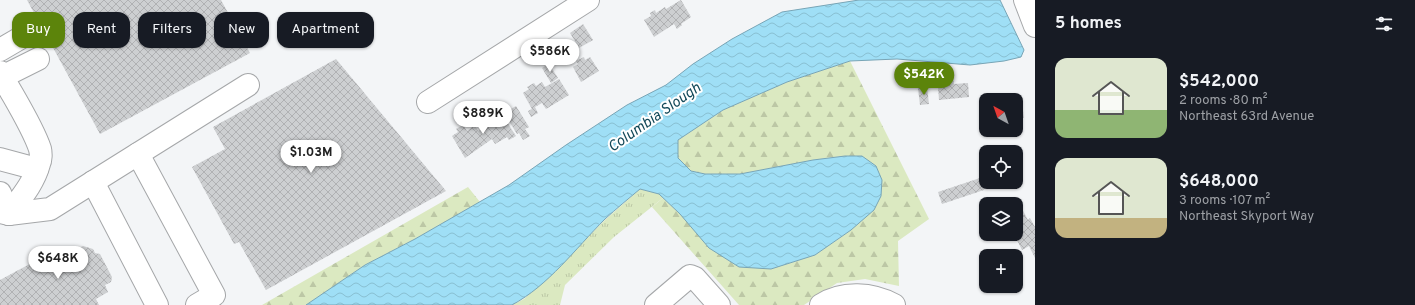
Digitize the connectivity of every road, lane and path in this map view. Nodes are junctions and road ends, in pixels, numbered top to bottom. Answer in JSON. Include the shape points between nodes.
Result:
{"nodes":[{"id":1,"x":588,"y":0,"type":"edge"},
{"id":2,"x":1025,"y":0,"type":"edge"},
{"id":3,"x":1035,"y":26,"type":"edge"},
{"id":4,"x":12,"y":43,"type":"edge"},
{"id":5,"x":0,"y":50,"type":"edge"},
{"id":6,"x":38,"y":58,"type":"dead end"},
{"id":7,"x":1,"y":75,"type":"edge"},
{"id":8,"x":248,"y":85,"type":"dead end"},
{"id":9,"x":428,"y":102,"type":"dead end"},
{"id":10,"x":138,"y":154,"type":"junction"},
{"id":11,"x":0,"y":159,"type":"edge"},
{"id":12,"x":37,"y":169,"type":"junction"},
{"id":13,"x":93,"y":182,"type":"junction"},
{"id":14,"x":0,"y":193,"type":"edge"},
{"id":15,"x":4,"y":213,"type":"edge"},
{"id":16,"x":158,"y":305,"type":"edge"},
{"id":17,"x":197,"y":305,"type":"edge"},
{"id":18,"x":656,"y":305,"type":"edge"},
{"id":19,"x":719,"y":305,"type":"edge"},
{"id":20,"x":821,"y":305,"type":"edge"},
{"id":21,"x":894,"y":305,"type":"edge"}],
"edges":[{"from":1,"to":9,"type":"street"},
{"from":2,"to":3,"type":"street"},
{"from":4,"to":5,"type":"street"},
{"from":6,"to":7,"type":"street"},
{"from":7,"to":12,"type":"street","via":[[34,134],[40,151]]},
{"from":8,"to":10,"type":"street"},
{"from":10,"to":13,"type":"street"},
{"from":10,"to":17,"type":"street","via":[[214,295]]},
{"from":11,"to":12,"type":"street"},
{"from":12,"to":15,"type":"street","via":[[23,194]]},
{"from":13,"to":15,"type":"street","via":[[50,209]]},
{"from":13,"to":16,"type":"street"},
{"from":14,"to":15,"type":"street"},
{"from":18,"to":19,"type":"street","via":[[690,276],[695,278]]},
{"from":20,"to":21,"type":"street","via":[[851,295],[868,296]]}]}
